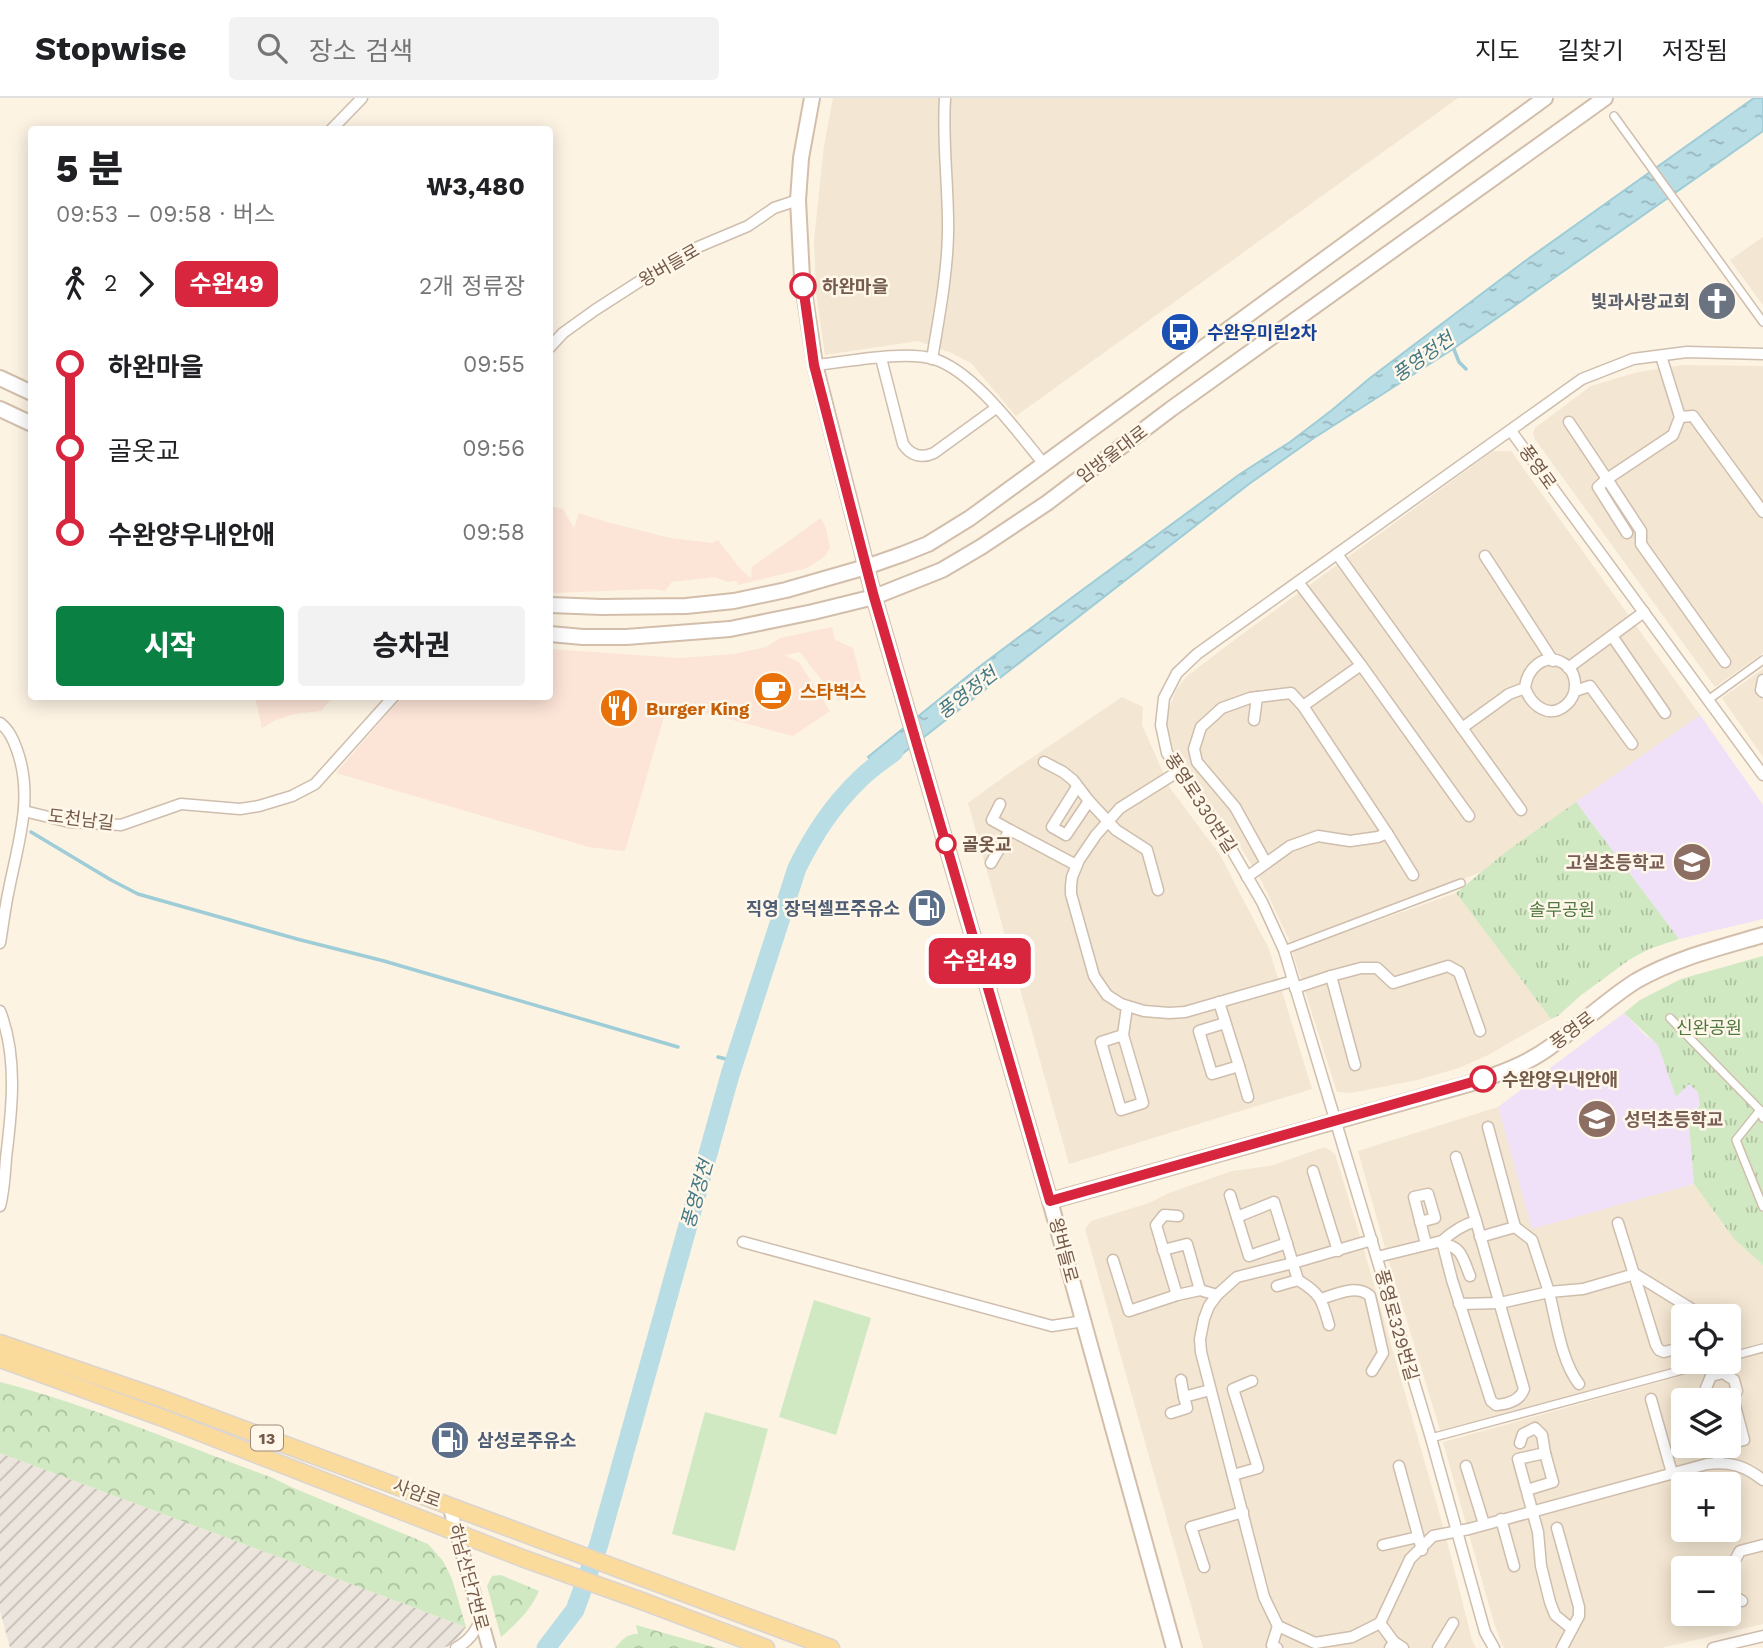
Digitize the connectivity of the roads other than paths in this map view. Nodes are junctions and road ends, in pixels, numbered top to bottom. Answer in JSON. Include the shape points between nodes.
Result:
{"nodes":[{"id":1,"x":362,"y":98,"type":"edge"},
{"id":2,"x":812,"y":98,"type":"edge"},
{"id":3,"x":945,"y":98,"type":"edge"},
{"id":4,"x":1545,"y":98,"type":"edge"},
{"id":5,"x":1605,"y":98,"type":"edge"},
{"id":6,"x":1614,"y":116,"type":"dead end"},
{"id":7,"x":335,"y":126,"type":"edge"},
{"id":8,"x":798,"y":200,"type":"junction"},
{"id":9,"x":1763,"y":322,"type":"edge"},
{"id":10,"x":553,"y":344,"type":"edge"},
{"id":11,"x":1763,"y":354,"type":"edge"},
{"id":12,"x":1661,"y":356,"type":"junction"},
{"id":13,"x":881,"y":358,"type":"junction"},
{"id":14,"x":932,"y":359,"type":"junction"},
{"id":15,"x":814,"y":365,"type":"junction"},
{"id":16,"x":0,"y":378,"type":"edge"},
{"id":17,"x":28,"y":391,"type":"edge"},
{"id":18,"x":996,"y":408,"type":"junction"},
{"id":19,"x":0,"y":409,"type":"edge"},
{"id":20,"x":1680,"y":417,"type":"junction"},
{"id":21,"x":28,"y":422,"type":"edge"},
{"id":22,"x":1569,"y":422,"type":"dead end"},
{"id":23,"x":1511,"y":431,"type":"junction"},
{"id":24,"x":1044,"y":463,"type":"junction"},
{"id":25,"x":1608,"y":479,"type":"junction"},
{"id":26,"x":1763,"y":512,"type":"edge"},
{"id":27,"x":1627,"y":533,"type":"dead end"},
{"id":28,"x":1337,"y":554,"type":"junction"},
{"id":29,"x":1485,"y":556,"type":"dead end"},
{"id":30,"x":866,"y":567,"type":"junction"},
{"id":31,"x":1298,"y":582,"type":"junction"},
{"id":32,"x":874,"y":597,"type":"junction"},
{"id":33,"x":553,"y":605,"type":"edge"},
{"id":34,"x":1644,"y":612,"type":"junction"},
{"id":35,"x":553,"y":634,"type":"edge"},
{"id":36,"x":1612,"y":636,"type":"junction"},
{"id":37,"x":1763,"y":660,"type":"edge"},
{"id":38,"x":1553,"y":661,"type":"junction"},
{"id":39,"x":1725,"y":662,"type":"dead end"},
{"id":40,"x":1361,"y":665,"type":"junction"},
{"id":41,"x":1568,"y":668,"type":"junction"},
{"id":42,"x":1763,"y":680,"type":"edge"},
{"id":43,"x":1525,"y":688,"type":"junction"},
{"id":44,"x":1575,"y":691,"type":"junction"},
{"id":45,"x":1763,"y":692,"type":"edge"},
{"id":46,"x":1257,"y":697,"type":"junction"},
{"id":47,"x":390,"y":700,"type":"edge"},
{"id":48,"x":1708,"y":700,"type":"junction"},
{"id":49,"x":1303,"y":706,"type":"junction"},
{"id":50,"x":1665,"y":713,"type":"dead end"},
{"id":51,"x":1254,"y":720,"type":"dead end"},
{"id":52,"x":0,"y":723,"type":"edge"},
{"id":53,"x":1462,"y":728,"type":"junction"},
{"id":54,"x":1632,"y":744,"type":"dead end"},
{"id":55,"x":1044,"y":762,"type":"dead end"},
{"id":56,"x":1179,"y":771,"type":"junction"},
{"id":57,"x":1763,"y":775,"type":"edge"},
{"id":58,"x":1077,"y":787,"type":"junction"},
{"id":59,"x":1089,"y":802,"type":"junction"},
{"id":60,"x":1000,"y":804,"type":"dead end"},
{"id":61,"x":1521,"y":810,"type":"dead end"},
{"id":62,"x":24,"y":811,"type":"junction"},
{"id":63,"x":1469,"y":816,"type":"dead end"},
{"id":64,"x":1108,"y":822,"type":"junction"},
{"id":65,"x":1010,"y":830,"type":"junction"},
{"id":66,"x":1387,"y":833,"type":"junction"},
{"id":67,"x":991,"y":863,"type":"dead end"},
{"id":68,"x":1266,"y":863,"type":"junction"},
{"id":69,"x":1076,"y":865,"type":"junction"},
{"id":70,"x":1413,"y":875,"type":"dead end"},
{"id":71,"x":1247,"y":877,"type":"junction"},
{"id":72,"x":1461,"y":883,"type":"dead end"},
{"id":73,"x":1158,"y":890,"type":"dead end"},
{"id":74,"x":1763,"y":935,"type":"edge"},
{"id":75,"x":0,"y":943,"type":"edge"},
{"id":76,"x":1284,"y":950,"type":"junction"},
{"id":77,"x":1331,"y":976,"type":"junction"},
{"id":78,"x":1294,"y":984,"type":"junction"},
{"id":79,"x":1219,"y":1002,"type":"junction"},
{"id":80,"x":1127,"y":1007,"type":"junction"},
{"id":81,"x":0,"y":1012,"type":"edge"},
{"id":82,"x":1670,"y":1018,"type":"dead end"},
{"id":83,"x":1225,"y":1023,"type":"junction"},
{"id":84,"x":1480,"y":1031,"type":"dead end"},
{"id":85,"x":1123,"y":1035,"type":"junction"},
{"id":86,"x":1355,"y":1065,"type":"dead end"},
{"id":87,"x":1239,"y":1066,"type":"junction"},
{"id":88,"x":1248,"y":1097,"type":"dead end"},
{"id":89,"x":1760,"y":1110,"type":"junction"},
{"id":90,"x":1763,"y":1118,"type":"edge"},
{"id":91,"x":1335,"y":1121,"type":"junction"},
{"id":92,"x":1488,"y":1127,"type":"dead end"},
{"id":93,"x":1456,"y":1157,"type":"dead end"},
{"id":94,"x":1313,"y":1171,"type":"dead end"},
{"id":95,"x":1230,"y":1195,"type":"dead end"},
{"id":96,"x":1050,"y":1201,"type":"junction"},
{"id":97,"x":0,"y":1206,"type":"edge"},
{"id":98,"x":1763,"y":1207,"type":"edge"},
{"id":99,"x":1178,"y":1216,"type":"dead end"},
{"id":100,"x":1237,"y":1217,"type":"junction"},
{"id":101,"x":1476,"y":1221,"type":"junction"},
{"id":102,"x":1420,"y":1222,"type":"dead end"},
{"id":103,"x":1618,"y":1223,"type":"dead end"},
{"id":104,"x":1515,"y":1227,"type":"junction"},
{"id":105,"x":1480,"y":1237,"type":"junction"},
{"id":106,"x":1372,"y":1240,"type":"junction"},
{"id":107,"x":743,"y":1242,"type":"dead end"},
{"id":108,"x":1442,"y":1242,"type":"junction"},
{"id":109,"x":1287,"y":1243,"type":"junction"},
{"id":110,"x":1426,"y":1244,"type":"junction"},
{"id":111,"x":1163,"y":1251,"type":"junction"},
{"id":112,"x":1338,"y":1251,"type":"junction"},
{"id":113,"x":1377,"y":1257,"type":"junction"},
{"id":114,"x":1113,"y":1260,"type":"dead end"},
{"id":115,"x":1293,"y":1263,"type":"junction"},
{"id":116,"x":1635,"y":1274,"type":"junction"},
{"id":117,"x":1470,"y":1276,"type":"dead end"},
{"id":118,"x":1298,"y":1280,"type":"junction"},
{"id":119,"x":1277,"y":1286,"type":"dead end"},
{"id":120,"x":1200,"y":1290,"type":"junction"},
{"id":121,"x":1549,"y":1292,"type":"junction"},
{"id":122,"x":1177,"y":1295,"type":"junction"},
{"id":123,"x":1217,"y":1295,"type":"junction"},
{"id":124,"x":1321,"y":1299,"type":"junction"},
{"id":125,"x":1500,"y":1303,"type":"junction"},
{"id":126,"x":1460,"y":1304,"type":"junction"},
{"id":127,"x":1684,"y":1304,"type":"edge"},
{"id":128,"x":1084,"y":1321,"type":"junction"},
{"id":129,"x":1329,"y":1325,"type":"dead end"},
{"id":130,"x":0,"y":1343,"type":"edge"},
{"id":131,"x":1763,"y":1348,"type":"edge"},
{"id":132,"x":1671,"y":1350,"type":"edge"},
{"id":133,"x":1741,"y":1354,"type":"edge"},
{"id":134,"x":0,"y":1359,"type":"edge"},
{"id":135,"x":1372,"y":1371,"type":"dead end"},
{"id":136,"x":1671,"y":1373,"type":"edge"},
{"id":137,"x":1181,"y":1380,"type":"dead end"},
{"id":138,"x":1252,"y":1381,"type":"dead end"},
{"id":139,"x":1579,"y":1384,"type":"dead end"},
{"id":140,"x":1706,"y":1388,"type":"dead end"},
{"id":141,"x":1736,"y":1388,"type":"edge"},
{"id":142,"x":1210,"y":1390,"type":"junction"},
{"id":143,"x":1184,"y":1397,"type":"junction"},
{"id":144,"x":1651,"y":1399,"type":"dead end"},
{"id":145,"x":1171,"y":1413,"type":"dead end"},
{"id":146,"x":1431,"y":1438,"type":"junction"},
{"id":147,"x":1520,"y":1443,"type":"dead end"},
{"id":148,"x":1545,"y":1452,"type":"junction"},
{"id":149,"x":1719,"y":1458,"type":"edge"},
{"id":150,"x":1719,"y":1462,"type":"junction"},
{"id":151,"x":1399,"y":1466,"type":"dead end"},
{"id":152,"x":1466,"y":1466,"type":"dead end"},
{"id":153,"x":1671,"y":1472,"type":"edge"},
{"id":154,"x":1680,"y":1472,"type":"edge"},
{"id":155,"x":1671,"y":1474,"type":"edge"},
{"id":156,"x":1233,"y":1475,"type":"junction"},
{"id":157,"x":1763,"y":1480,"type":"edge"},
{"id":158,"x":1527,"y":1490,"type":"junction"},
{"id":159,"x":449,"y":1505,"type":"junction"},
{"id":160,"x":1533,"y":1510,"type":"junction"},
{"id":161,"x":1242,"y":1512,"type":"junction"},
{"id":162,"x":1502,"y":1518,"type":"junction"},
{"id":163,"x":1484,"y":1524,"type":"junction"},
{"id":164,"x":1558,"y":1528,"type":"dead end"},
{"id":165,"x":1457,"y":1531,"type":"junction"},
{"id":166,"x":457,"y":1532,"type":"junction"},
{"id":167,"x":1418,"y":1537,"type":"junction"},
{"id":168,"x":1383,"y":1545,"type":"dead end"},
{"id":169,"x":1763,"y":1545,"type":"edge"},
{"id":170,"x":1422,"y":1550,"type":"junction"},
{"id":171,"x":1737,"y":1556,"type":"edge"},
{"id":172,"x":1514,"y":1566,"type":"dead end"},
{"id":173,"x":1203,"y":1567,"type":"dead end"},
{"id":174,"x":481,"y":1620,"type":"junction"},
{"id":175,"x":1380,"y":1623,"type":"junction"},
{"id":176,"x":1453,"y":1623,"type":"dead end"},
{"id":177,"x":1278,"y":1626,"type":"junction"},
{"id":178,"x":1572,"y":1629,"type":"junction"},
{"id":179,"x":1763,"y":1636,"type":"edge"},
{"id":180,"x":488,"y":1643,"type":"edge"},
{"id":181,"x":1395,"y":1646,"type":"edge"},
{"id":182,"x":456,"y":1648,"type":"edge"},
{"id":183,"x":766,"y":1648,"type":"edge"},
{"id":184,"x":831,"y":1648,"type":"edge"},
{"id":185,"x":1174,"y":1648,"type":"edge"},
{"id":186,"x":1277,"y":1648,"type":"edge"},
{"id":187,"x":1438,"y":1648,"type":"edge"},
{"id":188,"x":1494,"y":1648,"type":"edge"},
{"id":189,"x":1562,"y":1648,"type":"edge"},
{"id":190,"x":1713,"y":1648,"type":"edge"}],
"edges":[{"from":1,"to":7,"type":"street"},
{"from":2,"to":8,"type":"main road","name":"왕버들로"},
{"from":3,"to":14,"type":"street","via":[[946,272]]},
{"from":4,"to":24,"type":"main road","name":"임방울대로"},
{"from":5,"to":32,"type":"main road","name":"임방울대로","via":[[1047,503],[942,570]]},
{"from":6,"to":9,"type":"street"},
{"from":8,"to":10,"type":"street","name":"왕버들로","via":[[671,261],[595,310]]},
{"from":8,"to":15,"type":"main road","name":"왕버들로","via":[[802,278]]},
{"from":11,"to":12,"type":"street","name":"풍영로330번길"},
{"from":12,"to":20,"type":"street"},
{"from":12,"to":23,"type":"street","name":"풍영로330번길","via":[[1633,359],[1582,379]]},
{"from":13,"to":14,"type":"street"},
{"from":13,"to":15,"type":"street"},
{"from":13,"to":18,"type":"street","via":[[908,452],[918,456],[934,453]]},
{"from":14,"to":18,"type":"street","via":[[967,377]]},
{"from":15,"to":30,"type":"main road","name":"왕버들로"},
{"from":16,"to":17,"type":"main road"},
{"from":18,"to":24,"type":"street"},
{"from":19,"to":21,"type":"main road"},
{"from":20,"to":25,"type":"street","via":[[1673,435]]},
{"from":20,"to":26,"type":"street","via":[[1693,416]]},
{"from":22,"to":25,"type":"street"},
{"from":23,"to":28,"type":"street","name":"풍영로330번길"},
{"from":23,"to":34,"type":"street","name":"풍영로"},
{"from":24,"to":30,"type":"main road","name":"임방울대로","via":[[928,544]]},
{"from":25,"to":27,"type":"street","via":[[1598,487]]},
{"from":25,"to":39,"type":"street","via":[[1641,531],[1641,544]]},
{"from":28,"to":31,"type":"street","name":"풍영로330번길"},
{"from":28,"to":53,"type":"street"},
{"from":29,"to":38,"type":"street"},
{"from":30,"to":32,"type":"main road","name":"왕버들로"},
{"from":30,"to":33,"type":"main road","name":"임방울대로","via":[[734,601],[686,606]]},
{"from":31,"to":40,"type":"street"},
{"from":31,"to":56,"type":"street","name":"풍영로330번길","via":[[1177,673],[1164,698],[1161,725],[1167,753]]},
{"from":32,"to":35,"type":"main road","name":"임방울대로","via":[[730,629],[626,637]]},
{"from":32,"to":96,"type":"main road","name":"왕버들로"},
{"from":34,"to":36,"type":"street"},
{"from":34,"to":48,"type":"street","name":"풍영로"},
{"from":36,"to":41,"type":"street"},
{"from":36,"to":50,"type":"street"},
{"from":37,"to":48,"type":"street"},
{"from":38,"to":41,"type":"street"},
{"from":38,"to":43,"type":"street","via":[[1533,667]]},
{"from":40,"to":49,"type":"street"},
{"from":40,"to":63,"type":"street"},
{"from":41,"to":44,"type":"street"},
{"from":42,"to":45,"type":"street"},
{"from":43,"to":44,"type":"street","via":[[1539,708],[1548,711],[1563,708]]},
{"from":43,"to":53,"type":"street","via":[[1509,694]]},
{"from":44,"to":54,"type":"street","via":[[1590,686]]},
{"from":46,"to":49,"type":"street","via":[[1291,694]]},
{"from":46,"to":51,"type":"street"},
{"from":46,"to":68,"type":"street","via":[[1223,708],[1201,727],[1194,749],[1197,762],[1235,807]]},
{"from":47,"to":62,"type":"street","name":"도천남길","via":[[315,784],[259,806],[181,804],[121,825],[69,822]]},
{"from":48,"to":57,"type":"street","name":"풍영로"},
{"from":49,"to":66,"type":"street"},
{"from":52,"to":62,"type":"street","via":[[20,758]]},
{"from":53,"to":61,"type":"street"},
{"from":55,"to":58,"type":"street","via":[[1063,772]]},
{"from":56,"to":64,"type":"street","via":[[1120,808]]},
{"from":56,"to":71,"type":"street","name":"풍영로330번길"},
{"from":58,"to":59,"type":"street"},
{"from":58,"to":59,"type":"street","via":[[1052,827],[1066,835]]},
{"from":59,"to":64,"type":"street"},
{"from":60,"to":65,"type":"street","via":[[992,820]]},
{"from":62,"to":75,"type":"street","name":"도천남길"},
{"from":64,"to":69,"type":"street"},
{"from":64,"to":73,"type":"street","via":[[1147,850]]},
{"from":65,"to":67,"type":"street"},
{"from":65,"to":69,"type":"street"},
{"from":66,"to":68,"type":"street","via":[[1350,841],[1318,836],[1290,846]]},
{"from":66,"to":70,"type":"street"},
{"from":68,"to":71,"type":"street"},
{"from":69,"to":80,"type":"street","via":[[1071,894],[1094,976],[1107,995]]},
{"from":71,"to":76,"type":"street","name":"풍영로330번길"},
{"from":72,"to":76,"type":"street"},
{"from":74,"to":91,"type":"main road","name":"풍영로","via":[[1655,971],[1548,1048],[1504,1072]]},
{"from":76,"to":78,"type":"street","name":"풍영로330번길"},
{"from":77,"to":78,"type":"street"},
{"from":77,"to":84,"type":"street","via":[[1377,968],[1393,983],[1448,966],[1459,972]]},
{"from":77,"to":86,"type":"street"},
{"from":78,"to":79,"type":"street"},
{"from":78,"to":91,"type":"street","name":"풍영로330번길"},
{"from":79,"to":80,"type":"street","via":[[1168,1013]]},
{"from":79,"to":83,"type":"street"},
{"from":80,"to":85,"type":"street"},
{"from":81,"to":97,"type":"street","via":[[11,1053],[12,1081]]},
{"from":82,"to":89,"type":"street"},
{"from":83,"to":87,"type":"street"},
{"from":83,"to":87,"type":"street","via":[[1199,1031],[1212,1074]]},
{"from":85,"to":85,"type":"street","via":[[1143,1103],[1121,1110],[1101,1042]]},
{"from":87,"to":88,"type":"street"},
{"from":89,"to":90,"type":"street"},
{"from":89,"to":98,"type":"street","via":[[1736,1140]]},
{"from":91,"to":96,"type":"main road","name":"풍영로"},
{"from":91,"to":106,"type":"street","name":"풍영로329번길"},
{"from":92,"to":104,"type":"street"},
{"from":93,"to":101,"type":"street"},
{"from":94,"to":112,"type":"street"},
{"from":95,"to":100,"type":"street"},
{"from":96,"to":128,"type":"main road","name":"왕버들로"},
{"from":99,"to":111,"type":"street","via":[[1164,1216],[1156,1225]]},
{"from":100,"to":109,"type":"street","via":[[1249,1256]]},
{"from":100,"to":109,"type":"street","via":[[1274,1202]]},
{"from":101,"to":105,"type":"street"},
{"from":101,"to":108,"type":"street"},
{"from":102,"to":110,"type":"street"},
{"from":103,"to":116,"type":"street"},
{"from":104,"to":105,"type":"street"},
{"from":104,"to":121,"type":"street","via":[[1532,1240]]},
{"from":105,"to":125,"type":"street"},
{"from":106,"to":112,"type":"street"},
{"from":106,"to":113,"type":"street","name":"풍영로329번길"},
{"from":107,"to":128,"type":"street","via":[[1052,1326]]},
{"from":108,"to":110,"type":"street"},
{"from":108,"to":117,"type":"street","via":[[1459,1250]]},
{"from":108,"to":126,"type":"street"},
{"from":109,"to":115,"type":"street"},
{"from":110,"to":113,"type":"street"},
{"from":111,"to":120,"type":"street","via":[[1187,1244]]},
{"from":111,"to":122,"type":"street"},
{"from":112,"to":115,"type":"street"},
{"from":113,"to":146,"type":"street","name":"풍영로329번길"},
{"from":114,"to":122,"type":"street","via":[[1129,1311]]},
{"from":115,"to":118,"type":"street"},
{"from":115,"to":123,"type":"street","via":[[1237,1277]]},
{"from":116,"to":121,"type":"street","via":[[1583,1289]]},
{"from":116,"to":127,"type":"street"},
{"from":116,"to":132,"type":"street","via":[[1656,1345],[1664,1352]]},
{"from":118,"to":119,"type":"street"},
{"from":118,"to":124,"type":"street"},
{"from":120,"to":122,"type":"street"},
{"from":120,"to":123,"type":"street"},
{"from":121,"to":125,"type":"street"},
{"from":121,"to":139,"type":"street","via":[[1566,1360]]},
{"from":123,"to":142,"type":"street","via":[[1204,1318],[1200,1339]]},
{"from":124,"to":129,"type":"street"},
{"from":124,"to":135,"type":"street","via":[[1350,1290],[1370,1296],[1383,1353]]},
{"from":125,"to":126,"type":"street"},
{"from":125,"to":126,"type":"street","via":[[1524,1389],[1516,1400],[1496,1405]]},
{"from":128,"to":185,"type":"main road","name":"왕버들로"},
{"from":130,"to":159,"type":"main road","name":"사암로","number":"13"},
{"from":131,"to":133,"type":"street"},
{"from":134,"to":166,"type":"main road","name":"사암로","number":"13"},
{"from":136,"to":146,"type":"street"},
{"from":137,"to":143,"type":"street"},
{"from":138,"to":156,"type":"street","via":[[1233,1390],[1258,1468]]},
{"from":140,"to":141,"type":"street","via":[[1711,1376],[1723,1373],[1734,1380]]},
{"from":142,"to":143,"type":"street"},
{"from":142,"to":156,"type":"street"},
{"from":143,"to":145,"type":"street","via":[[1187,1408]]},
{"from":144,"to":153,"type":"street"},
{"from":146,"to":165,"type":"street","name":"풍영로329번길"},
{"from":147,"to":148,"type":"street","via":[[1523,1434],[1535,1428],[1542,1435]]},
{"from":148,"to":158,"type":"street","via":[[1553,1482]]},
{"from":148,"to":158,"type":"street","via":[[1518,1459]]},
{"from":149,"to":150,"type":"street"},
{"from":150,"to":154,"type":"street"},
{"from":150,"to":157,"type":"street","via":[[1748,1469]]},
{"from":151,"to":167,"type":"street"},
{"from":152,"to":163,"type":"street"},
{"from":155,"to":160,"type":"street"},
{"from":156,"to":161,"type":"street"},
{"from":158,"to":160,"type":"street"},
{"from":159,"to":166,"type":"street","name":"하남산단7번로"},
{"from":159,"to":184,"type":"main road","name":"사암로","number":"13"},
{"from":160,"to":162,"type":"street"},
{"from":160,"to":178,"type":"street","via":[[1553,1611]]},
{"from":161,"to":173,"type":"street","via":[[1191,1527]]},
{"from":161,"to":177,"type":"street","via":[[1264,1597]]},
{"from":162,"to":163,"type":"street"},
{"from":162,"to":172,"type":"street"},
{"from":163,"to":165,"type":"street"},
{"from":164,"to":178,"type":"street","via":[[1579,1606]]},
{"from":165,"to":170,"type":"street","via":[[1433,1536]]},
{"from":165,"to":188,"type":"street","name":"풍영로329번길","via":[[1485,1632]]},
{"from":166,"to":174,"type":"street","name":"하남산단7번로"},
{"from":166,"to":183,"type":"main road","name":"사암로","number":"13"},
{"from":167,"to":168,"type":"street"},
{"from":167,"to":170,"type":"street"},
{"from":169,"to":171,"type":"street","via":[[1740,1551]]},
{"from":170,"to":175,"type":"street","via":[[1410,1559]]},
{"from":174,"to":180,"type":"street","name":"하남산단7번로"},
{"from":174,"to":182,"type":"street","via":[[471,1637]]},
{"from":175,"to":177,"type":"street","via":[[1352,1637],[1315,1643]]},
{"from":175,"to":181,"type":"street"},
{"from":176,"to":187,"type":"street"},
{"from":177,"to":186,"type":"street","via":[[1272,1645]]},
{"from":178,"to":189,"type":"street"},
{"from":179,"to":190,"type":"street"}]}
